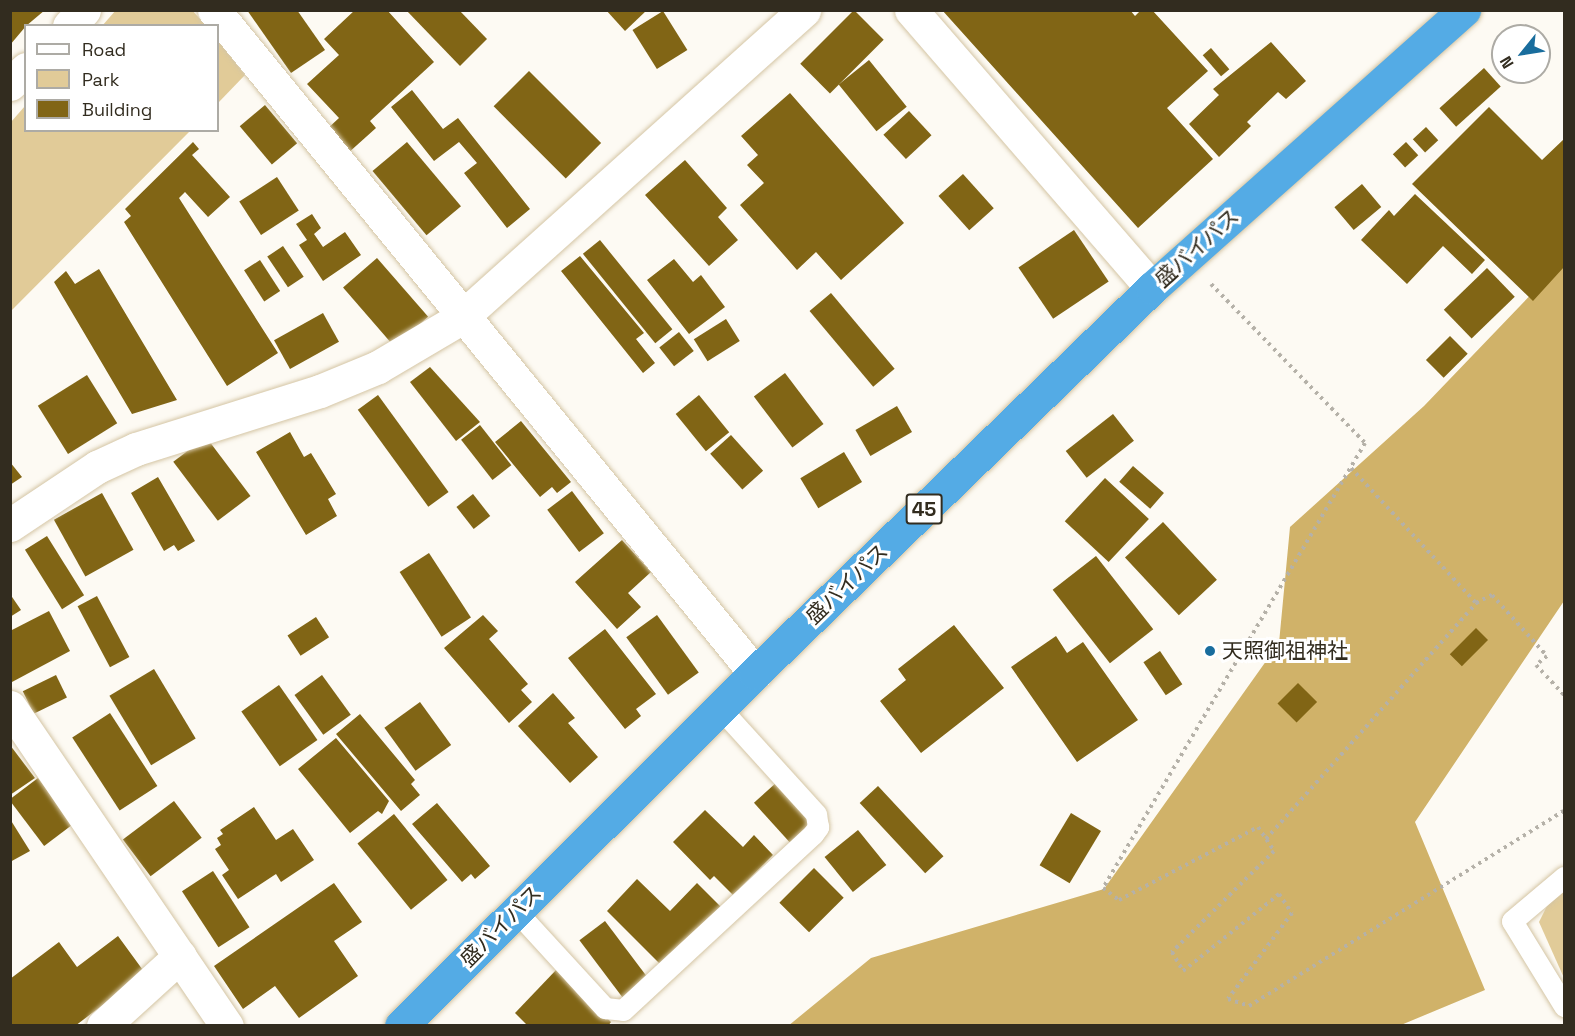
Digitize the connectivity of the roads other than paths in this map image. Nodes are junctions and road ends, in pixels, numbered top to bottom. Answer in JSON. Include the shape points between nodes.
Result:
{"nodes":[{"id":1,"x":84,"y":10,"type":"edge"},
{"id":2,"x":214,"y":10,"type":"edge"},
{"id":3,"x":804,"y":10,"type":"edge"},
{"id":4,"x":910,"y":10,"type":"edge"},
{"id":5,"x":1464,"y":10,"type":"edge"},
{"id":6,"x":71,"y":24,"type":"edge"},
{"id":7,"x":24,"y":71,"type":"edge"},
{"id":8,"x":10,"y":84,"type":"edge"},
{"id":9,"x":1152,"y":288,"type":"junction"},
{"id":10,"x":461,"y":318,"type":"junction"},
{"id":11,"x":10,"y":525,"type":"edge"},
{"id":12,"x":754,"y":673,"type":"junction"},
{"id":13,"x":10,"y":707,"type":"edge"},
{"id":14,"x":720,"y":708,"type":"junction"},
{"id":15,"x":1564,"y":877,"type":"edge"},
{"id":16,"x":516,"y":911,"type":"junction"},
{"id":17,"x":180,"y":956,"type":"junction"},
{"id":18,"x":1564,"y":1006,"type":"edge"},
{"id":19,"x":102,"y":1026,"type":"edge"},
{"id":20,"x":226,"y":1026,"type":"edge"},
{"id":21,"x":401,"y":1026,"type":"edge"}],
"edges":[{"from":1,"to":6,"type":"street"},
{"from":2,"to":10,"type":"street"},
{"from":3,"to":10,"type":"street"},
{"from":4,"to":9,"type":"street"},
{"from":5,"to":9,"type":"highway","name":"盛バイパス","number":"45"},
{"from":7,"to":8,"type":"street"},
{"from":9,"to":12,"type":"highway","name":"盛バイパス","number":"45"},
{"from":10,"to":11,"type":"street","via":[[378,367],[320,391],[117,458],[56,492]]},
{"from":10,"to":12,"type":"street"},
{"from":12,"to":14,"type":"highway","name":"盛バイパス","number":"45"},
{"from":13,"to":17,"type":"street"},
{"from":14,"to":16,"type":"highway","name":"盛バイパス","number":"45"},
{"from":14,"to":16,"type":"lane","via":[[816,814],[818,827],[813,834],[623,1010],[605,1008]]},
{"from":15,"to":18,"type":"lane","via":[[1512,921]]},
{"from":16,"to":21,"type":"highway","name":"盛バイパス","number":"45"},
{"from":17,"to":19,"type":"street"},
{"from":17,"to":20,"type":"street"}]}
